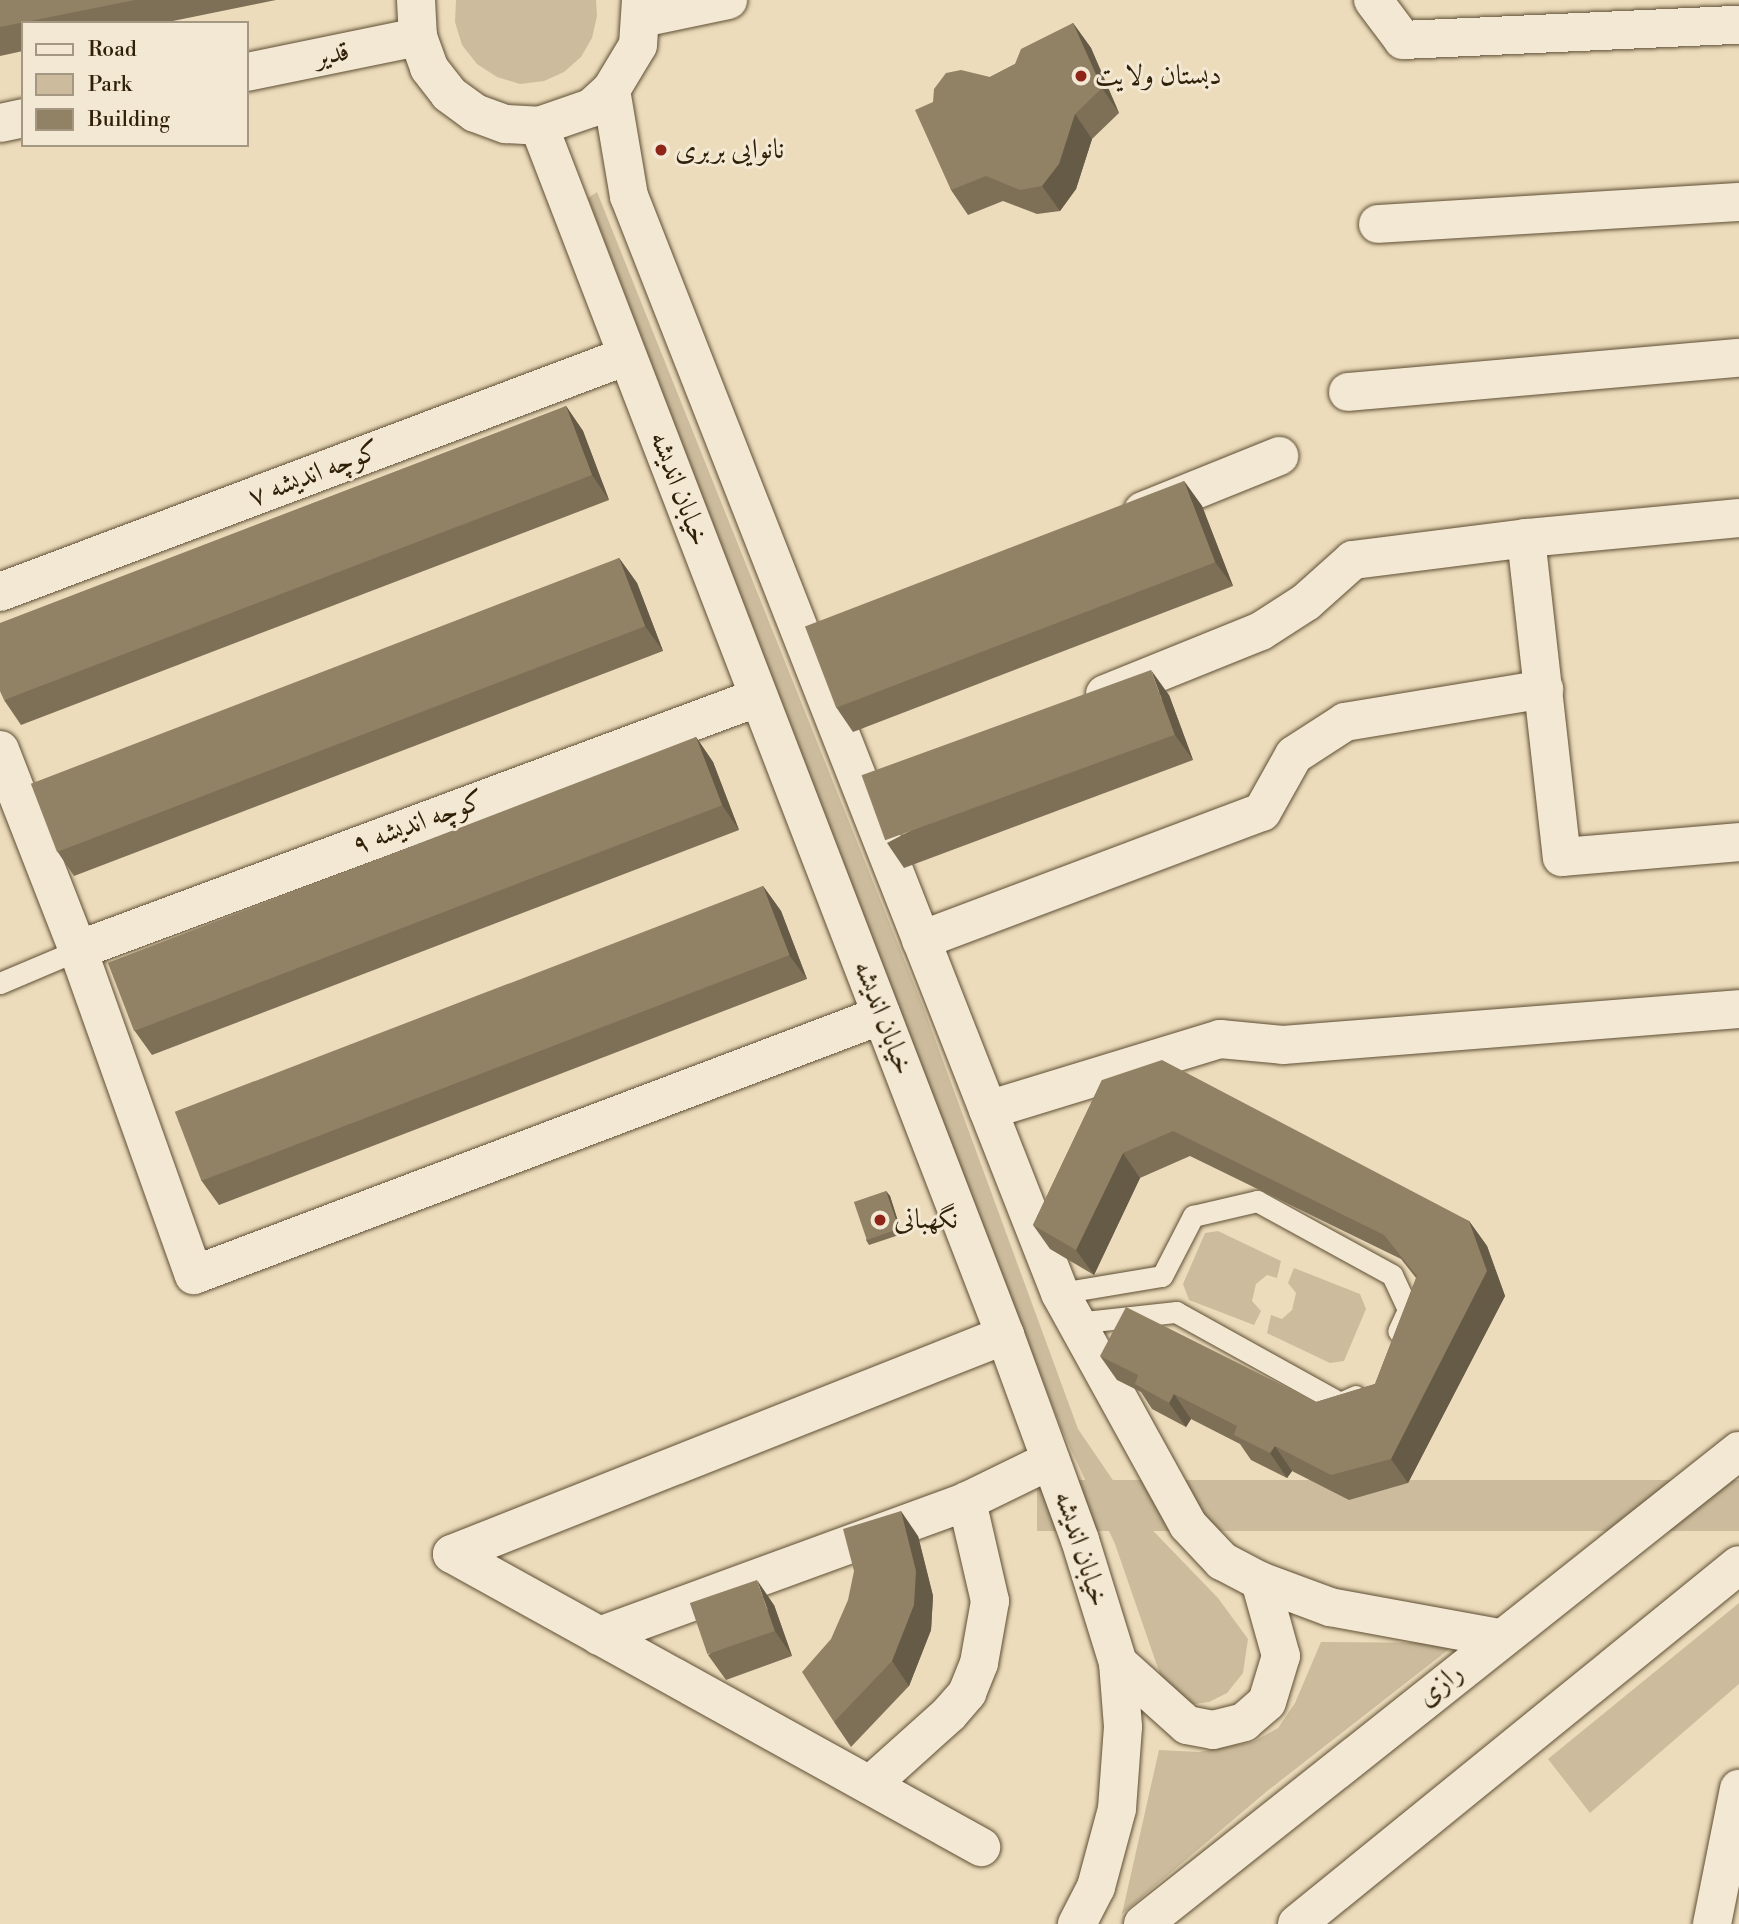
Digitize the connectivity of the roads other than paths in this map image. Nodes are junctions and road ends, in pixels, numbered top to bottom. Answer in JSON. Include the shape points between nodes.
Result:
{"nodes":[{"id":1,"x":416,"y":0,"type":"edge"},
{"id":2,"x":728,"y":0,"type":"edge"},
{"id":3,"x":1373,"y":0,"type":"edge"},
{"id":4,"x":641,"y":9,"type":"edge"},
{"id":5,"x":1739,"y":25,"type":"edge"},
{"id":6,"x":418,"y":37,"type":"junction"},
{"id":7,"x":248,"y":72,"type":"edge"},
{"id":8,"x":611,"y":90,"type":"junction"},
{"id":9,"x":21,"y":118,"type":"edge"},
{"id":10,"x":0,"y":123,"type":"edge"},
{"id":11,"x":539,"y":126,"type":"junction"},
{"id":12,"x":1739,"y":202,"type":"edge"},
{"id":13,"x":1378,"y":225,"type":"dead end"},
{"id":14,"x":628,"y":356,"type":"junction"},
{"id":15,"x":1739,"y":358,"type":"edge"},
{"id":16,"x":1348,"y":393,"type":"dead end"},
{"id":17,"x":1279,"y":456,"type":"dead end"},
{"id":18,"x":1739,"y":518,"type":"edge"},
{"id":19,"x":1113,"y":523,"type":"edge"},
{"id":20,"x":1526,"y":538,"type":"junction"},
{"id":21,"x":0,"y":592,"type":"edge"},
{"id":22,"x":845,"y":631,"type":"edge"},
{"id":23,"x":806,"y":646,"type":"junction"},
{"id":24,"x":1544,"y":689,"type":"junction"},
{"id":25,"x":759,"y":697,"type":"junction"},
{"id":26,"x":1068,"y":708,"type":"edge"},
{"id":27,"x":0,"y":750,"type":"edge"},
{"id":28,"x":901,"y":775,"type":"edge"},
{"id":29,"x":863,"y":791,"type":"junction"},
{"id":30,"x":1739,"y":842,"type":"edge"},
{"id":31,"x":921,"y":940,"type":"junction"},
{"id":32,"x":78,"y":950,"type":"junction"},
{"id":33,"x":0,"y":983,"type":"edge"},
{"id":34,"x":1739,"y":1009,"type":"edge"},
{"id":35,"x":882,"y":1015,"type":"junction"},
{"id":36,"x":988,"y":1110,"type":"junction"},
{"id":37,"x":1068,"y":1308,"type":"junction"},
{"id":38,"x":1005,"y":1335,"type":"junction"},
{"id":39,"x":1388,"y":1355,"type":"edge"},
{"id":40,"x":1373,"y":1389,"type":"edge"},
{"id":41,"x":1739,"y":1451,"type":"edge"},
{"id":42,"x":1051,"y":1460,"type":"junction"},
{"id":43,"x":967,"y":1501,"type":"junction"},
{"id":44,"x":1739,"y":1565,"type":"edge"},
{"id":45,"x":1260,"y":1581,"type":"junction"},
{"id":46,"x":599,"y":1636,"type":"junction"},
{"id":47,"x":1499,"y":1637,"type":"junction"},
{"id":48,"x":1118,"y":1663,"type":"junction"},
{"id":49,"x":870,"y":1785,"type":"junction"},
{"id":50,"x":1739,"y":1789,"type":"edge"},
{"id":51,"x":981,"y":1847,"type":"dead end"},
{"id":52,"x":1077,"y":1924,"type":"edge"},
{"id":53,"x":1143,"y":1924,"type":"edge"},
{"id":54,"x":1297,"y":1924,"type":"edge"},
{"id":55,"x":1713,"y":1924,"type":"edge"}],
"edges":[{"from":1,"to":6,"type":"street"},
{"from":2,"to":4,"type":"street"},
{"from":3,"to":5,"type":"street","via":[[1403,40]]},
{"from":4,"to":8,"type":"street","via":[[638,45]]},
{"from":6,"to":7,"type":"street","name":"قدیر"},
{"from":6,"to":11,"type":"street","via":[[429,68],[449,94],[506,124]]},
{"from":8,"to":11,"type":"street","via":[[591,108]]},
{"from":8,"to":23,"type":"street","via":[[629,196]]},
{"from":9,"to":10,"type":"street"},
{"from":11,"to":14,"type":"street","name":"خیابان اندیشه"},
{"from":12,"to":13,"type":"street"},
{"from":14,"to":21,"type":"street","name":"کوچه اندیشه ۷"},
{"from":14,"to":25,"type":"street","name":"خیابان اندیشه"},
{"from":15,"to":16,"type":"street"},
{"from":17,"to":19,"type":"street"},
{"from":18,"to":20,"type":"street"},
{"from":20,"to":24,"type":"street"},
{"from":20,"to":26,"type":"street","via":[[1353,560],[1307,602],[1261,631]]},
{"from":22,"to":23,"type":"street"},
{"from":23,"to":29,"type":"street"},
{"from":24,"to":30,"type":"street","via":[[1562,857]]},
{"from":24,"to":31,"type":"street","via":[[1345,722],[1294,755],[1262,812]]},
{"from":25,"to":32,"type":"street","name":"کوچه اندیشه ۹"},
{"from":25,"to":35,"type":"street","name":"خیابان اندیشه"},
{"from":27,"to":32,"type":"street"},
{"from":28,"to":29,"type":"street"},
{"from":29,"to":31,"type":"street"},
{"from":31,"to":36,"type":"street"},
{"from":32,"to":33,"type":"lane"},
{"from":32,"to":35,"type":"street","via":[[194,1275]]},
{"from":34,"to":36,"type":"street","via":[[1283,1045],[1220,1039]]},
{"from":35,"to":38,"type":"street","name":"خیابان اندیشه"},
{"from":36,"to":37,"type":"street"},
{"from":37,"to":39,"type":"lane","via":[[1162,1276],[1193,1216],[1257,1201],[1392,1275],[1408,1310]]},
{"from":37,"to":40,"type":"lane","via":[[1176,1312],[1340,1403]]},
{"from":37,"to":45,"type":"street","via":[[1188,1525],[1222,1561]]},
{"from":38,"to":42,"type":"street","name":"خیابان اندیشه"},
{"from":38,"to":46,"type":"street","via":[[452,1554]]},
{"from":41,"to":47,"type":"street","name":"رازی"},
{"from":42,"to":43,"type":"street"},
{"from":42,"to":48,"type":"street","name":"خیابان اندیشه"},
{"from":43,"to":46,"type":"street"},
{"from":43,"to":49,"type":"street","via":[[990,1601],[979,1663],[967,1693],[949,1714]]},
{"from":44,"to":54,"type":"street"},
{"from":45,"to":47,"type":"street","via":[[1330,1607]]},
{"from":45,"to":48,"type":"street","via":[[1280,1656],[1267,1702],[1244,1722],[1213,1730],[1187,1726]]},
{"from":46,"to":49,"type":"street"},
{"from":47,"to":53,"type":"street","name":"رازی"},
{"from":48,"to":52,"type":"street","name":"خیابان اندیشه","via":[[1123,1727],[1117,1809],[1096,1887]]},
{"from":49,"to":51,"type":"street"},
{"from":50,"to":55,"type":"street"}]}
